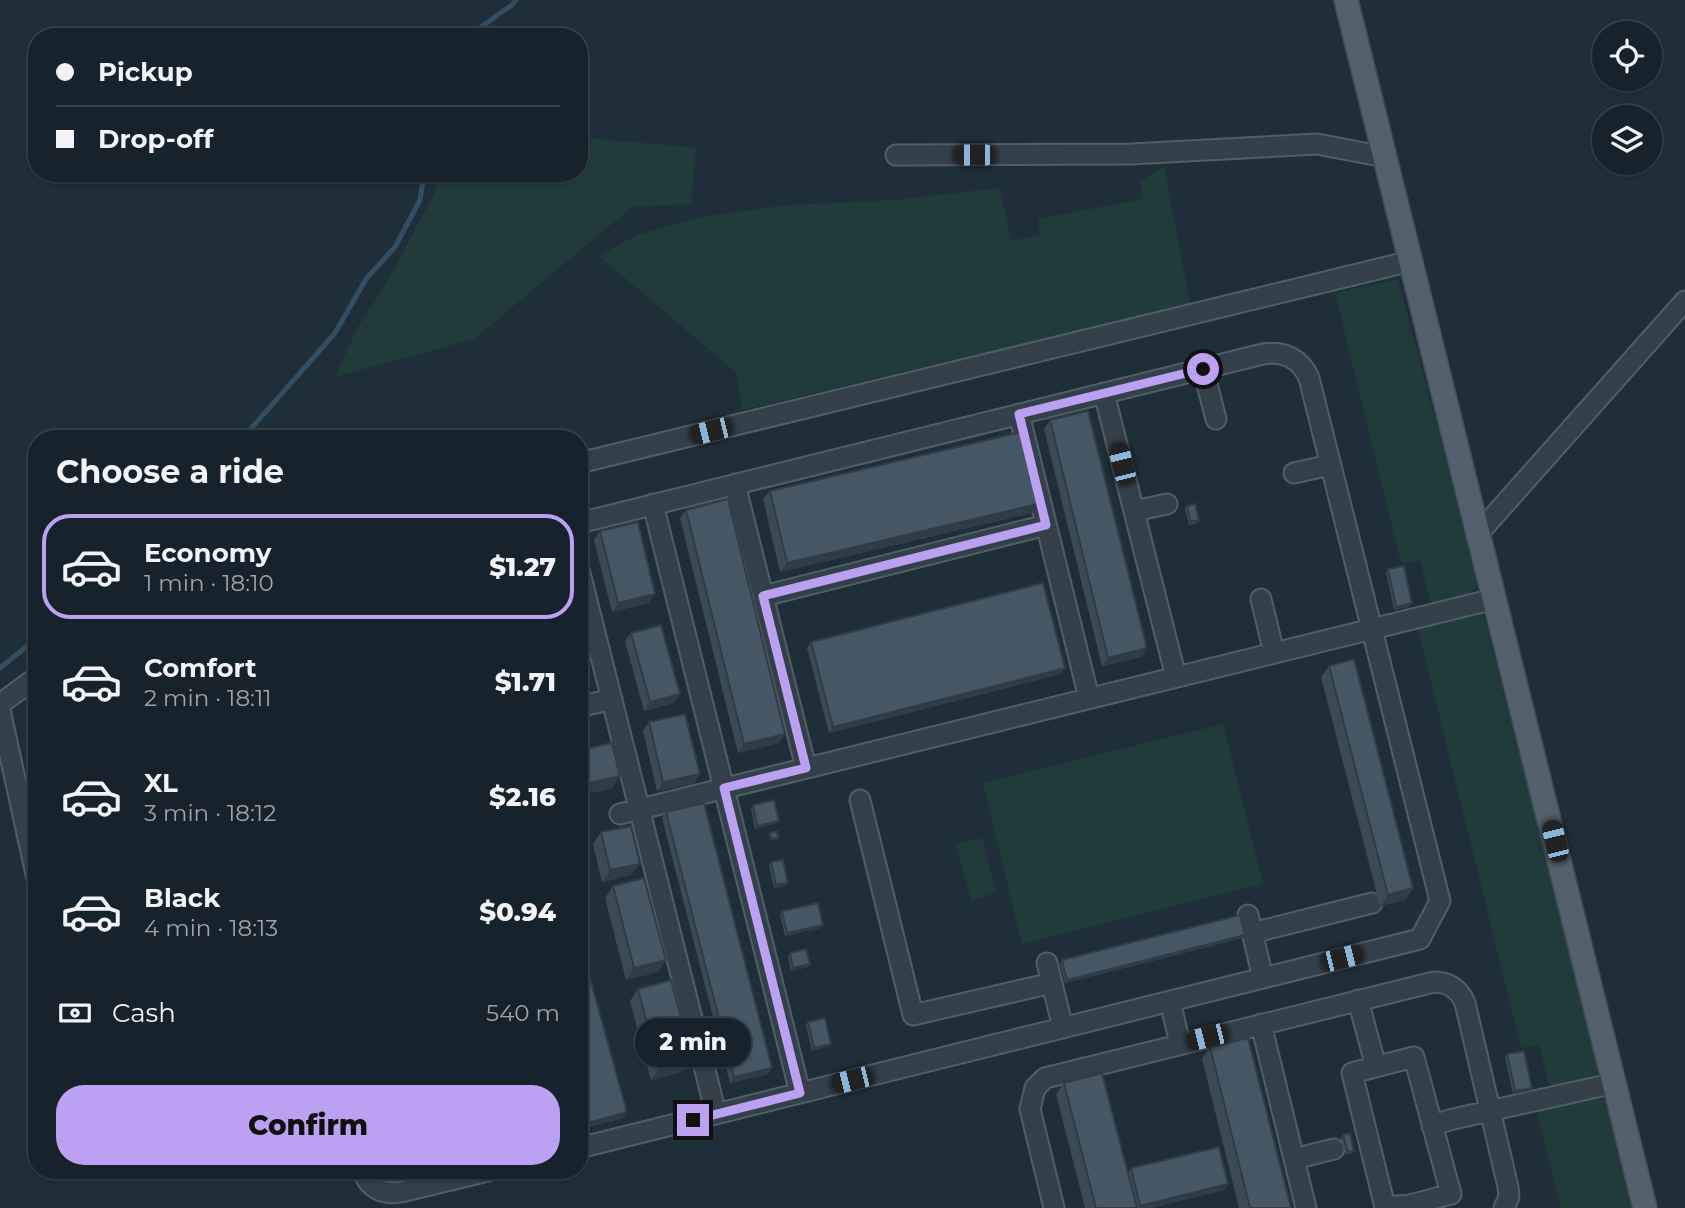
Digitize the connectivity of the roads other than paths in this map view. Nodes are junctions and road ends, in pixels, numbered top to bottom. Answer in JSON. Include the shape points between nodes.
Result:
{"nodes":[{"id":1,"x":1346,"y":0,"type":"edge"},
{"id":2,"x":896,"y":155,"type":"dead end"},
{"id":3,"x":1385,"y":157,"type":"junction"},
{"id":4,"x":1411,"y":261,"type":"junction"},
{"id":5,"x":1685,"y":300,"type":"edge"},
{"id":6,"x":1203,"y":369,"type":"junction"},
{"id":7,"x":1104,"y":393,"type":"junction"},
{"id":8,"x":1019,"y":414,"type":"junction"},
{"id":9,"x":1216,"y":419,"type":"dead end"},
{"id":10,"x":588,"y":461,"type":"edge"},
{"id":11,"x":1330,"y":465,"type":"junction"},
{"id":12,"x":1294,"y":473,"type":"dead end"},
{"id":13,"x":735,"y":484,"type":"junction"},
{"id":14,"x":653,"y":504,"type":"junction"},
{"id":15,"x":1167,"y":504,"type":"dead end"},
{"id":16,"x":1134,"y":511,"type":"junction"},
{"id":17,"x":588,"y":521,"type":"edge"},
{"id":18,"x":1046,"y":525,"type":"junction"},
{"id":19,"x":1477,"y":535,"type":"junction"},
{"id":20,"x":763,"y":596,"type":"junction"},
{"id":21,"x":1261,"y":599,"type":"dead end"},
{"id":22,"x":1494,"y":599,"type":"junction"},
{"id":23,"x":588,"y":604,"type":"edge"},
{"id":24,"x":1371,"y":629,"type":"junction"},
{"id":25,"x":1274,"y":653,"type":"junction"},
{"id":26,"x":1176,"y":677,"type":"junction"},
{"id":27,"x":28,"y":685,"type":"edge"},
{"id":28,"x":1089,"y":698,"type":"junction"},
{"id":29,"x":612,"y":699,"type":"junction"},
{"id":30,"x":0,"y":704,"type":"edge"},
{"id":31,"x":588,"y":704,"type":"edge"},
{"id":32,"x":0,"y":710,"type":"edge"},
{"id":33,"x":806,"y":768,"type":"junction"},
{"id":34,"x":724,"y":788,"type":"junction"},
{"id":35,"x":860,"y":800,"type":"dead end"},
{"id":36,"x":630,"y":812,"type":"junction"},
{"id":37,"x":28,"y":838,"type":"edge"},
{"id":38,"x":1372,"y":903,"type":"dead end"},
{"id":39,"x":1047,"y":963,"type":"dead end"},
{"id":40,"x":1263,"y":978,"type":"junction"},
{"id":41,"x":1052,"y":983,"type":"junction"},
{"id":42,"x":1359,"y":1000,"type":"junction"},
{"id":43,"x":1170,"y":1001,"type":"junction"},
{"id":44,"x":1261,"y":1024,"type":"junction"},
{"id":45,"x":1063,"y":1028,"type":"junction"},
{"id":46,"x":1180,"y":1044,"type":"junction"},
{"id":47,"x":1376,"y":1067,"type":"junction"},
{"id":48,"x":1615,"y":1083,"type":"junction"},
{"id":49,"x":800,"y":1093,"type":"junction"},
{"id":50,"x":1490,"y":1111,"type":"junction"},
{"id":51,"x":716,"y":1114,"type":"junction"},
{"id":52,"x":1432,"y":1126,"type":"junction"},
{"id":53,"x":588,"y":1146,"type":"edge"},
{"id":54,"x":1334,"y":1149,"type":"dead end"},
{"id":55,"x":1294,"y":1159,"type":"junction"},
{"id":56,"x":368,"y":1179,"type":"edge"},
{"id":57,"x":455,"y":1179,"type":"edge"},
{"id":58,"x":1410,"y":1206,"type":"edge"},
{"id":59,"x":1054,"y":1208,"type":"edge"},
{"id":60,"x":1306,"y":1208,"type":"edge"},
{"id":61,"x":1504,"y":1208,"type":"edge"},
{"id":62,"x":1645,"y":1208,"type":"edge"}],
"edges":[{"from":1,"to":3,"type":"main road"},
{"from":2,"to":3,"type":"lane","via":[[1131,154],[1317,144]]},
{"from":3,"to":4,"type":"main road"},
{"from":4,"to":10,"type":"lane"},
{"from":4,"to":19,"type":"main road"},
{"from":5,"to":19,"type":"lane"},
{"from":6,"to":7,"type":"lane"},
{"from":6,"to":9,"type":"lane"},
{"from":6,"to":11,"type":"lane","via":[[1269,353],[1296,360],[1309,379]]},
{"from":7,"to":8,"type":"lane"},
{"from":7,"to":16,"type":"lane"},
{"from":8,"to":13,"type":"lane"},
{"from":8,"to":18,"type":"lane"},
{"from":11,"to":12,"type":"lane"},
{"from":11,"to":24,"type":"lane"},
{"from":13,"to":14,"type":"lane"},
{"from":13,"to":20,"type":"lane"},
{"from":14,"to":17,"type":"lane"},
{"from":14,"to":34,"type":"lane"},
{"from":15,"to":16,"type":"lane"},
{"from":16,"to":26,"type":"lane"},
{"from":18,"to":20,"type":"lane"},
{"from":18,"to":28,"type":"lane"},
{"from":19,"to":22,"type":"main road"},
{"from":20,"to":33,"type":"lane"},
{"from":21,"to":25,"type":"lane"},
{"from":22,"to":24,"type":"lane"},
{"from":22,"to":48,"type":"main road"},
{"from":23,"to":29,"type":"lane"},
{"from":24,"to":25,"type":"lane"},
{"from":24,"to":40,"type":"lane","via":[[1440,901],[1420,939]]},
{"from":25,"to":26,"type":"lane"},
{"from":26,"to":28,"type":"lane"},
{"from":27,"to":30,"type":"lane"},
{"from":28,"to":33,"type":"lane"},
{"from":29,"to":31,"type":"lane"},
{"from":29,"to":36,"type":"lane"},
{"from":32,"to":37,"type":"lane"},
{"from":33,"to":34,"type":"lane"},
{"from":34,"to":36,"type":"lane"},
{"from":34,"to":49,"type":"lane"},
{"from":35,"to":41,"type":"lane","via":[[913,1016]]},
{"from":36,"to":51,"type":"lane"},
{"from":38,"to":40,"type":"lane","via":[[1250,924]]},
{"from":39,"to":41,"type":"lane"},
{"from":40,"to":43,"type":"lane"},
{"from":41,"to":45,"type":"lane"},
{"from":42,"to":44,"type":"lane"},
{"from":42,"to":47,"type":"lane"},
{"from":42,"to":50,"type":"lane","via":[[1434,982],[1455,988],[1465,1003]]},
{"from":43,"to":45,"type":"lane"},
{"from":43,"to":46,"type":"lane"},
{"from":44,"to":46,"type":"lane"},
{"from":44,"to":55,"type":"lane"},
{"from":45,"to":49,"type":"lane"},
{"from":46,"to":59,"type":"lane","via":[[1050,1076],[1037,1084],[1030,1109]]},
{"from":47,"to":52,"type":"lane","via":[[1414,1057]]},
{"from":47,"to":58,"type":"lane","via":[[1352,1073],[1385,1207]]},
{"from":48,"to":50,"type":"lane"},
{"from":48,"to":62,"type":"main road"},
{"from":49,"to":51,"type":"lane"},
{"from":50,"to":52,"type":"lane"},
{"from":50,"to":61,"type":"lane","via":[[1508,1187]]},
{"from":51,"to":53,"type":"lane"},
{"from":52,"to":58,"type":"lane","via":[[1451,1194]]},
{"from":54,"to":55,"type":"lane"},
{"from":55,"to":60,"type":"lane"},
{"from":56,"to":57,"type":"lane","via":[[388,1193]]}]}
